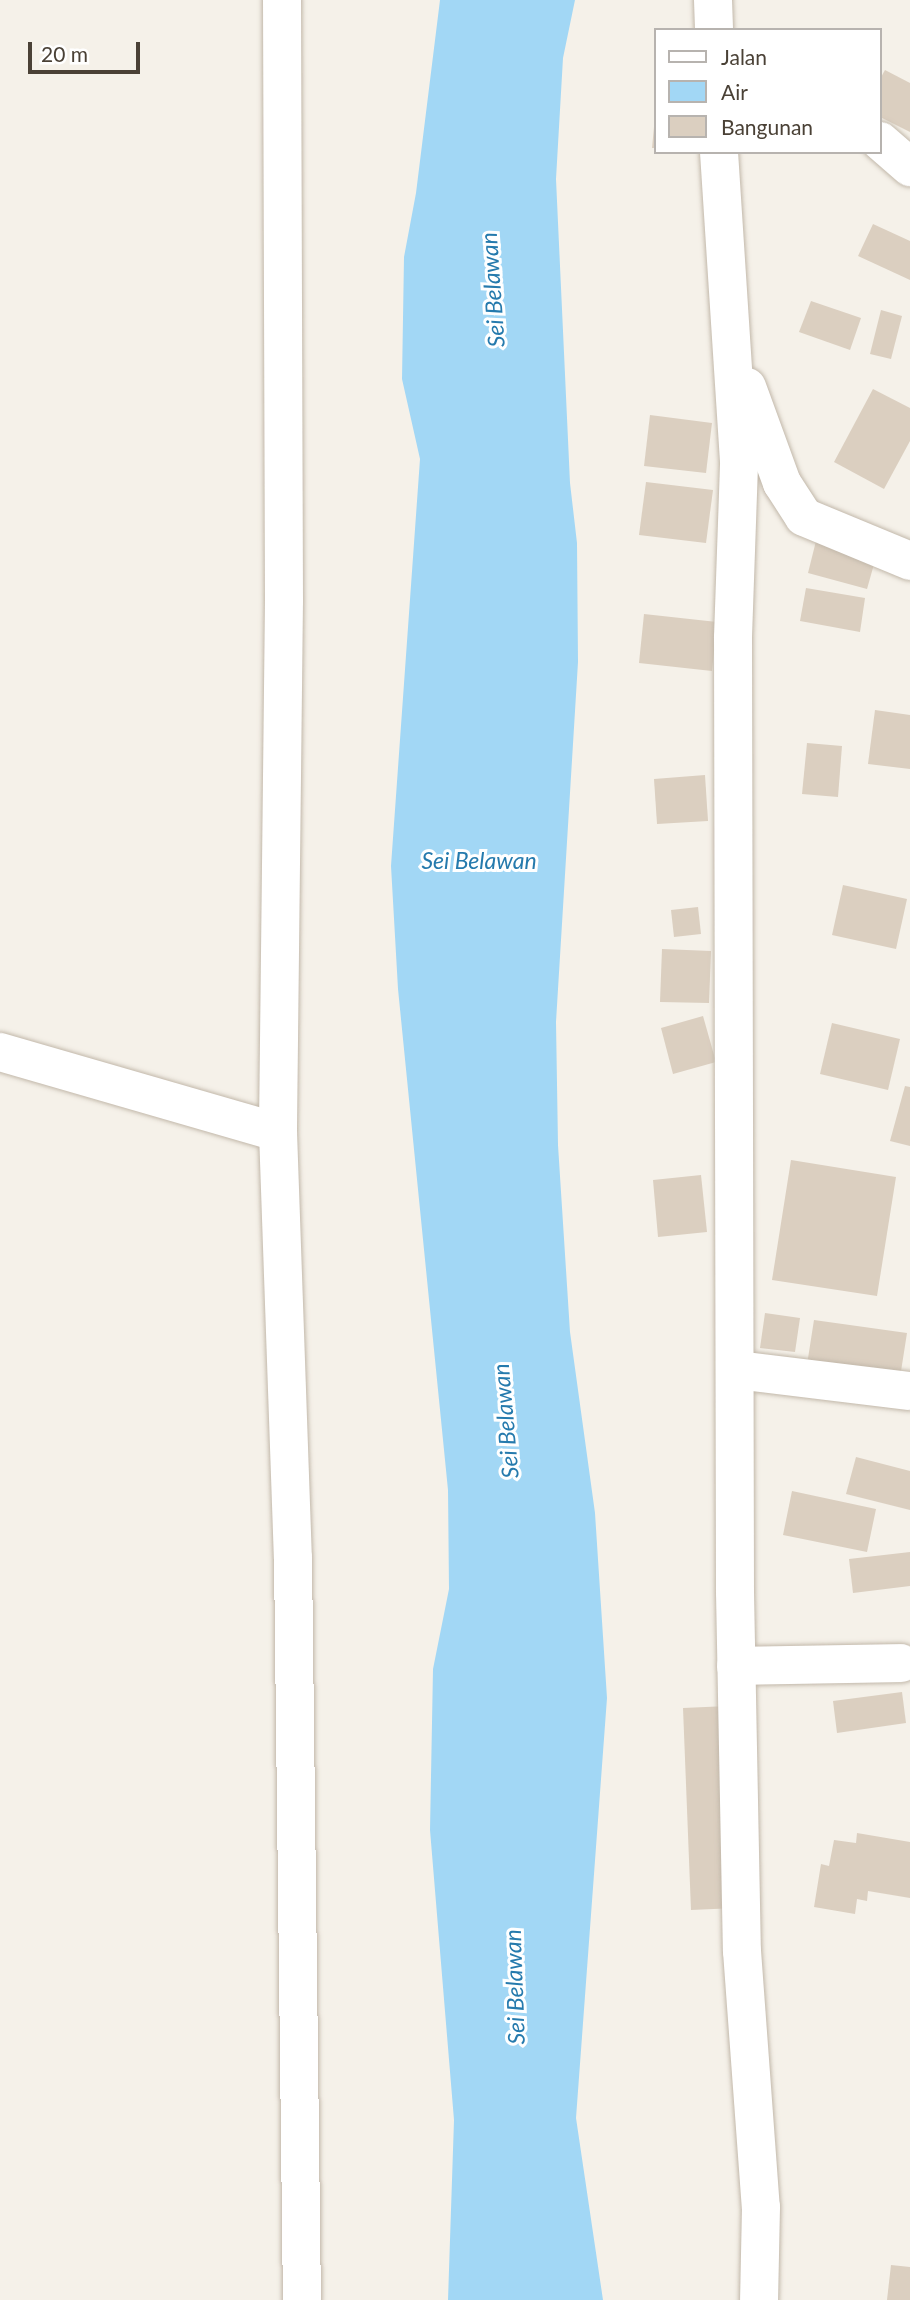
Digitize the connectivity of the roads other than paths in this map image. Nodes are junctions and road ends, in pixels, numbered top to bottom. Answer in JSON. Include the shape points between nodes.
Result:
{"nodes":[{"id":1,"x":282,"y":0,"type":"edge"},
{"id":2,"x":882,"y":143,"type":"edge"},
{"id":3,"x":719,"y":154,"type":"edge"},
{"id":4,"x":910,"y":167,"type":"edge"},
{"id":5,"x":731,"y":342,"type":"junction"},
{"id":6,"x":910,"y":561,"type":"edge"},
{"id":7,"x":0,"y":1052,"type":"edge"},
{"id":8,"x":278,"y":1132,"type":"junction"},
{"id":9,"x":736,"y":1370,"type":"junction"},
{"id":10,"x":910,"y":1391,"type":"edge"},
{"id":11,"x":901,"y":1663,"type":"dead end"},
{"id":12,"x":736,"y":1666,"type":"junction"},
{"id":13,"x":761,"y":2299,"type":"edge"},
{"id":14,"x":302,"y":2300,"type":"edge"}],
"edges":[{"from":1,"to":8,"type":"street","via":[[284,600]]},
{"from":2,"to":4,"type":"street"},
{"from":3,"to":5,"type":"street"},
{"from":5,"to":6,"type":"street","via":[[782,483],[804,517]]},
{"from":5,"to":9,"type":"street","via":[[739,465],[733,638]]},
{"from":7,"to":8,"type":"street"},
{"from":8,"to":14,"type":"street","via":[[293,1558]]},
{"from":9,"to":10,"type":"street"},
{"from":9,"to":12,"type":"street"},
{"from":11,"to":12,"type":"street"},
{"from":12,"to":13,"type":"street","via":[[742,1951],[761,2207]]}]}
